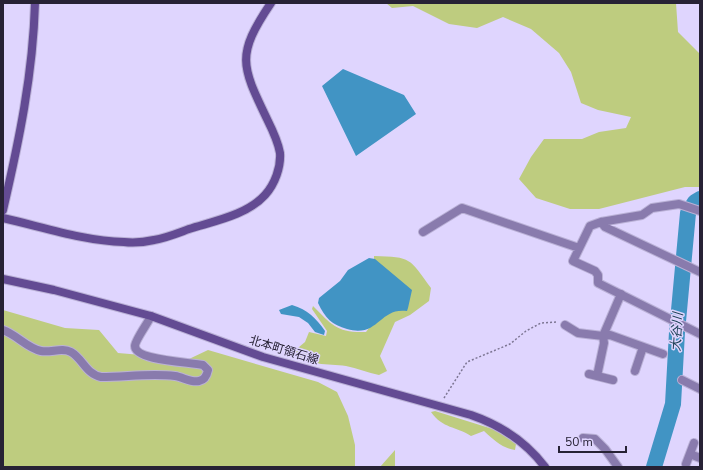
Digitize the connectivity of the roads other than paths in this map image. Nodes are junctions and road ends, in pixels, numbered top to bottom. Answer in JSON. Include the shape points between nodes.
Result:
{"nodes":[{"id":1,"x":35,"y":3,"type":"edge"},
{"id":2,"x":271,"y":3,"type":"edge"},
{"id":3,"x":694,"y":208,"type":"edge"},
{"id":4,"x":3,"y":210,"type":"edge"},
{"id":5,"x":3,"y":218,"type":"edge"},
{"id":6,"x":601,"y":222,"type":"junction"},
{"id":7,"x":423,"y":232,"type":"dead end"},
{"id":8,"x":579,"y":248,"type":"junction"},
{"id":9,"x":700,"y":272,"type":"edge"},
{"id":10,"x":3,"y":279,"type":"edge"},
{"id":11,"x":621,"y":294,"type":"junction"},
{"id":12,"x":151,"y":316,"type":"junction"},
{"id":13,"x":565,"y":325,"type":"road end"},
{"id":14,"x":3,"y":330,"type":"edge"},
{"id":15,"x":700,"y":334,"type":"edge"},
{"id":16,"x":603,"y":336,"type":"junction"},
{"id":17,"x":642,"y":347,"type":"junction"},
{"id":18,"x":663,"y":354,"type":"dead end"},
{"id":19,"x":635,"y":371,"type":"dead end"},
{"id":20,"x":613,"y":380,"type":"dead end"},
{"id":21,"x":682,"y":380,"type":"dead end"},
{"id":22,"x":700,"y":389,"type":"edge"},
{"id":23,"x":583,"y":438,"type":"dead end"},
{"id":24,"x":694,"y":443,"type":"dead end"},
{"id":25,"x":690,"y":454,"type":"junction"},
{"id":26,"x":700,"y":458,"type":"edge"},
{"id":27,"x":686,"y":464,"type":"dead end"},
{"id":28,"x":545,"y":467,"type":"edge"},
{"id":29,"x":618,"y":467,"type":"edge"}],
"edges":[{"from":1,"to":4,"type":"street","via":[[32,58],[25,108]]},
{"from":2,"to":5,"type":"street","via":[[249,40],[245,57],[246,71],[280,152],[274,182],[252,206],[154,240],[125,242],[94,239]]},
{"from":3,"to":6,"type":"street","via":[[679,204],[652,208],[642,215]]},
{"from":6,"to":8,"type":"street","via":[[590,226]]},
{"from":6,"to":9,"type":"street","via":[[605,227]]},
{"from":7,"to":8,"type":"street","via":[[462,208]]},
{"from":8,"to":11,"type":"street","via":[[573,261],[595,271],[598,274],[598,283]]},
{"from":10,"to":12,"type":"street","name":"北本町領石線"},
{"from":11,"to":15,"type":"street"},
{"from":11,"to":16,"type":"street"},
{"from":12,"to":14,"type":"street","via":[[136,343],[135,348],[138,352],[149,358],[203,365],[208,370],[204,379],[193,381],[175,376],[142,374],[101,378],[95,376],[67,350],[41,351]]},
{"from":12,"to":28,"type":"street","name":"北本町領石線","via":[[263,357],[492,422],[510,433]]},
{"from":13,"to":16,"type":"street","via":[[578,333]]},
{"from":16,"to":17,"type":"street","via":[[610,335]]},
{"from":16,"to":20,"type":"street","via":[[604,343],[593,375]]},
{"from":17,"to":18,"type":"street"},
{"from":17,"to":19,"type":"street"},
{"from":21,"to":22,"type":"street"},
{"from":23,"to":29,"type":"street","via":[[595,439]]},
{"from":24,"to":25,"type":"street"},
{"from":25,"to":26,"type":"street"},
{"from":25,"to":27,"type":"street"}]}
